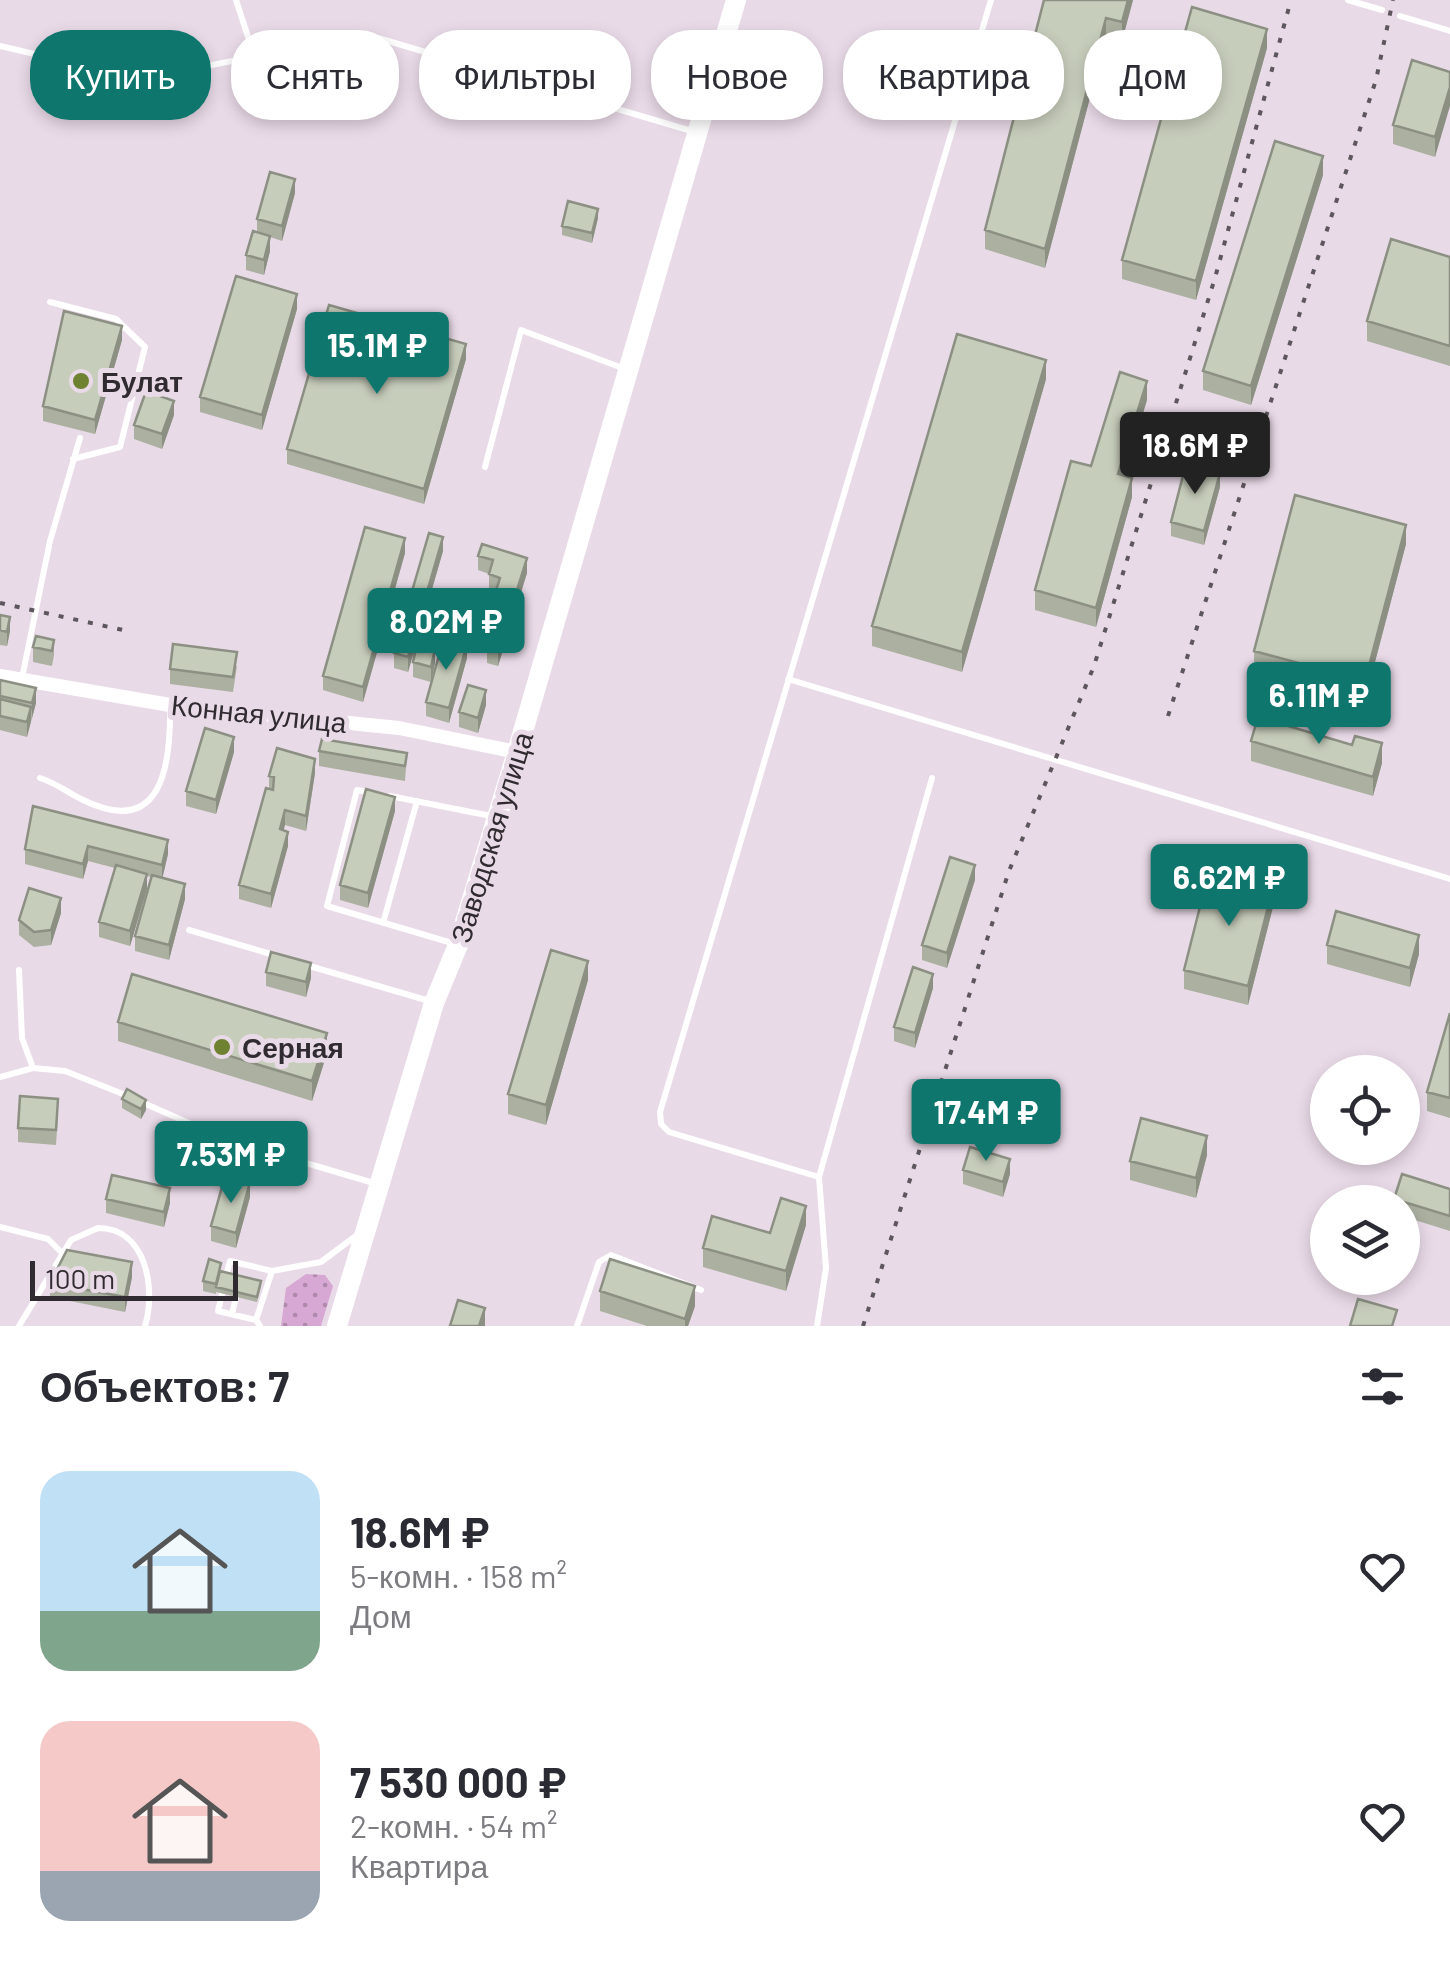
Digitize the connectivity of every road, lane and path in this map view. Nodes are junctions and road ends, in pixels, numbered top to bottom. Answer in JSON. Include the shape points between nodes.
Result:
{"nodes":[{"id":1,"x":236,"y":0,"type":"edge"},
{"id":2,"x":736,"y":0,"type":"edge"},
{"id":3,"x":1348,"y":0,"type":"edge"},
{"id":4,"x":992,"y":1,"type":"edge"},
{"id":5,"x":1382,"y":10,"type":"dead end"},
{"id":6,"x":1400,"y":16,"type":"dead end"},
{"id":7,"x":246,"y":30,"type":"edge"},
{"id":8,"x":1450,"y":31,"type":"edge"},
{"id":9,"x":399,"y":44,"type":"edge"},
{"id":10,"x":0,"y":46,"type":"edge"},
{"id":11,"x":231,"y":62,"type":"edge"},
{"id":12,"x":696,"y":133,"type":"junction"},
{"id":13,"x":50,"y":302,"type":"dead end"},
{"id":14,"x":631,"y":371,"type":"junction"},
{"id":15,"x":80,"y":438,"type":"dead end"},
{"id":16,"x":73,"y":459,"type":"junction"},
{"id":17,"x":485,"y":466,"type":"dead end"},
{"id":18,"x":0,"y":676,"type":"edge"},
{"id":19,"x":788,"y":679,"type":"junction"},
{"id":20,"x":22,"y":680,"type":"junction"},
{"id":21,"x":170,"y":705,"type":"junction"},
{"id":22,"x":518,"y":752,"type":"junction"},
{"id":23,"x":40,"y":778,"type":"dead end"},
{"id":24,"x":932,"y":778,"type":"dead end"},
{"id":25,"x":416,"y":801,"type":"junction"},
{"id":26,"x":498,"y":817,"type":"junction"},
{"id":27,"x":1450,"y":879,"type":"edge"},
{"id":28,"x":383,"y":922,"type":"junction"},
{"id":29,"x":190,"y":930,"type":"dead end"},
{"id":30,"x":458,"y":944,"type":"junction"},
{"id":31,"x":284,"y":958,"type":"edge"},
{"id":32,"x":302,"y":964,"type":"edge"},
{"id":33,"x":20,"y":970,"type":"dead end"},
{"id":34,"x":434,"y":1002,"type":"junction"},
{"id":35,"x":34,"y":1068,"type":"junction"},
{"id":36,"x":0,"y":1077,"type":"edge"},
{"id":37,"x":819,"y":1177,"type":"junction"},
{"id":38,"x":378,"y":1184,"type":"junction"},
{"id":39,"x":0,"y":1227,"type":"edge"},
{"id":40,"x":366,"y":1227,"type":"junction"},
{"id":41,"x":63,"y":1254,"type":"junction"},
{"id":42,"x":244,"y":1264,"type":"junction"},
{"id":43,"x":258,"y":1268,"type":"junction"},
{"id":44,"x":272,"y":1271,"type":"junction"},
{"id":45,"x":226,"y":1277,"type":"edge"},
{"id":46,"x":240,"y":1281,"type":"edge"},
{"id":47,"x":254,"y":1284,"type":"edge"},
{"id":48,"x":701,"y":1290,"type":"dead end"},
{"id":49,"x":222,"y":1294,"type":"edge"},
{"id":50,"x":236,"y":1297,"type":"edge"},
{"id":51,"x":250,"y":1300,"type":"edge"},
{"id":52,"x":232,"y":1314,"type":"junction"},
{"id":53,"x":245,"y":1318,"type":"junction"},
{"id":54,"x":258,"y":1323,"type":"edge"},
{"id":55,"x":19,"y":1326,"type":"edge"},
{"id":56,"x":145,"y":1326,"type":"edge"},
{"id":57,"x":337,"y":1326,"type":"edge"},
{"id":58,"x":577,"y":1326,"type":"edge"},
{"id":59,"x":816,"y":1326,"type":"edge"}],
"edges":[{"from":1,"to":7,"type":"lane"},
{"from":2,"to":12,"type":"street","name":"Заводская улица"},
{"from":3,"to":5,"type":"lane"},
{"from":4,"to":19,"type":"lane"},
{"from":6,"to":8,"type":"lane"},
{"from":9,"to":12,"type":"lane"},
{"from":10,"to":11,"type":"lane","via":[[141,79]]},
{"from":12,"to":14,"type":"street","name":"Заводская улица"},
{"from":13,"to":16,"type":"lane","via":[[116,320],[145,347],[120,447]]},
{"from":14,"to":17,"type":"lane","via":[[521,330]]},
{"from":14,"to":22,"type":"street","name":"Заводская улица"},
{"from":15,"to":16,"type":"lane"},
{"from":16,"to":20,"type":"lane"},
{"from":18,"to":20,"type":"street","name":"Конная улица"},
{"from":19,"to":27,"type":"lane"},
{"from":19,"to":37,"type":"lane","via":[[660,1112],[669,1132]]},
{"from":20,"to":21,"type":"street","name":"Конная улица"},
{"from":21,"to":22,"type":"street","name":"Конная улица","via":[[398,728]]},
{"from":21,"to":23,"type":"lane","via":[[171,754],[163,782],[142,806],[116,811]]},
{"from":22,"to":26,"type":"street","name":"Заводская улица"},
{"from":24,"to":37,"type":"lane"},
{"from":25,"to":26,"type":"lane"},
{"from":25,"to":28,"type":"lane"},
{"from":25,"to":28,"type":"lane","via":[[357,790],[327,906]]},
{"from":26,"to":30,"type":"street","name":"Заводская улица"},
{"from":28,"to":30,"type":"lane"},
{"from":29,"to":31,"type":"lane"},
{"from":30,"to":34,"type":"street","name":"Заводская улица"},
{"from":32,"to":34,"type":"lane"},
{"from":33,"to":35,"type":"lane","via":[[22,1038]]},
{"from":34,"to":38,"type":"street","name":"Заводская улица"},
{"from":35,"to":36,"type":"lane"},
{"from":35,"to":38,"type":"lane","via":[[65,1071],[225,1139]]},
{"from":37,"to":59,"type":"lane","via":[[826,1268]]},
{"from":38,"to":40,"type":"street","name":"Заводская улица"},
{"from":39,"to":41,"type":"lane","via":[[48,1239]]},
{"from":40,"to":44,"type":"lane","via":[[321,1262]]},
{"from":40,"to":57,"type":"street","name":"Заводская улица"},
{"from":41,"to":55,"type":"lane"},
{"from":41,"to":56,"type":"lane","via":[[91,1228],[130,1240],[148,1283]]},
{"from":42,"to":43,"type":"lane"},
{"from":42,"to":45,"type":"lane","via":[[230,1261]]},
{"from":42,"to":46,"type":"lane"},
{"from":43,"to":44,"type":"lane"},
{"from":43,"to":47,"type":"lane"},
{"from":44,"to":54,"type":"lane"},
{"from":48,"to":58,"type":"lane","via":[[611,1255],[599,1262]]},
{"from":49,"to":52,"type":"lane","via":[[218,1310]]},
{"from":50,"to":52,"type":"lane"},
{"from":51,"to":53,"type":"lane"},
{"from":52,"to":53,"type":"lane"},
{"from":53,"to":54,"type":"lane"}]}
